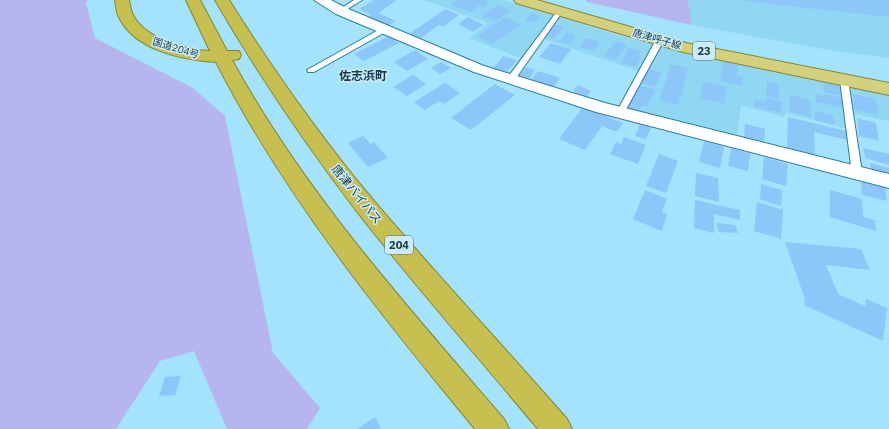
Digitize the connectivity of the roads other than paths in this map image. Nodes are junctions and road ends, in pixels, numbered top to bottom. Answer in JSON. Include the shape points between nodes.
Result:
{"nodes":[{"id":1,"x":122,"y":0,"type":"edge"},
{"id":2,"x":193,"y":0,"type":"edge"},
{"id":3,"x":222,"y":0,"type":"edge"},
{"id":4,"x":321,"y":0,"type":"edge"},
{"id":5,"x":359,"y":0,"type":"edge"},
{"id":6,"x":531,"y":1,"type":"edge"},
{"id":7,"x":340,"y":11,"type":"junction"},
{"id":8,"x":560,"y":11,"type":"junction"},
{"id":9,"x":385,"y":30,"type":"junction"},
{"id":10,"x":660,"y":40,"type":"junction"},
{"id":11,"x":254,"y":51,"type":"junction"},
{"id":12,"x":222,"y":58,"type":"junction"},
{"id":13,"x":310,"y":70,"type":"dead end"},
{"id":14,"x":510,"y":79,"type":"junction"},
{"id":15,"x":844,"y":80,"type":"junction"},
{"id":16,"x":889,"y":89,"type":"edge"},
{"id":17,"x":620,"y":113,"type":"junction"},
{"id":18,"x":857,"y":173,"type":"junction"},
{"id":19,"x":889,"y":181,"type":"edge"},
{"id":20,"x":494,"y":429,"type":"edge"},
{"id":21,"x":557,"y":429,"type":"edge"}],
"edges":[{"from":1,"to":12,"type":"highway","name":"国道204号","via":[[126,18],[147,39],[196,55]]},
{"from":2,"to":12,"type":"highway"},
{"from":3,"to":11,"type":"highway","name":"唐津バイパス","number":"204"},
{"from":4,"to":7,"type":"street"},
{"from":5,"to":7,"type":"lane"},
{"from":6,"to":8,"type":"main road","name":"唐津呼子線","number":"23"},
{"from":7,"to":9,"type":"street"},
{"from":8,"to":10,"type":"main road","name":"唐津呼子線","number":"23"},
{"from":8,"to":14,"type":"lane"},
{"from":9,"to":13,"type":"lane"},
{"from":9,"to":14,"type":"street","via":[[479,69]]},
{"from":10,"to":15,"type":"main road","name":"唐津呼子線","number":"23"},
{"from":10,"to":17,"type":"lane"},
{"from":11,"to":12,"type":"highway","name":"国道204号"},
{"from":11,"to":21,"type":"highway","name":"唐津バイパス","number":"204","via":[[312,136],[366,207]]},
{"from":12,"to":20,"type":"highway","via":[[276,150],[334,231]]},
{"from":14,"to":17,"type":"street"},
{"from":15,"to":16,"type":"main road","name":"唐津呼子線","number":"23"},
{"from":15,"to":18,"type":"lane"},
{"from":17,"to":18,"type":"street"},
{"from":18,"to":19,"type":"street"}]}
